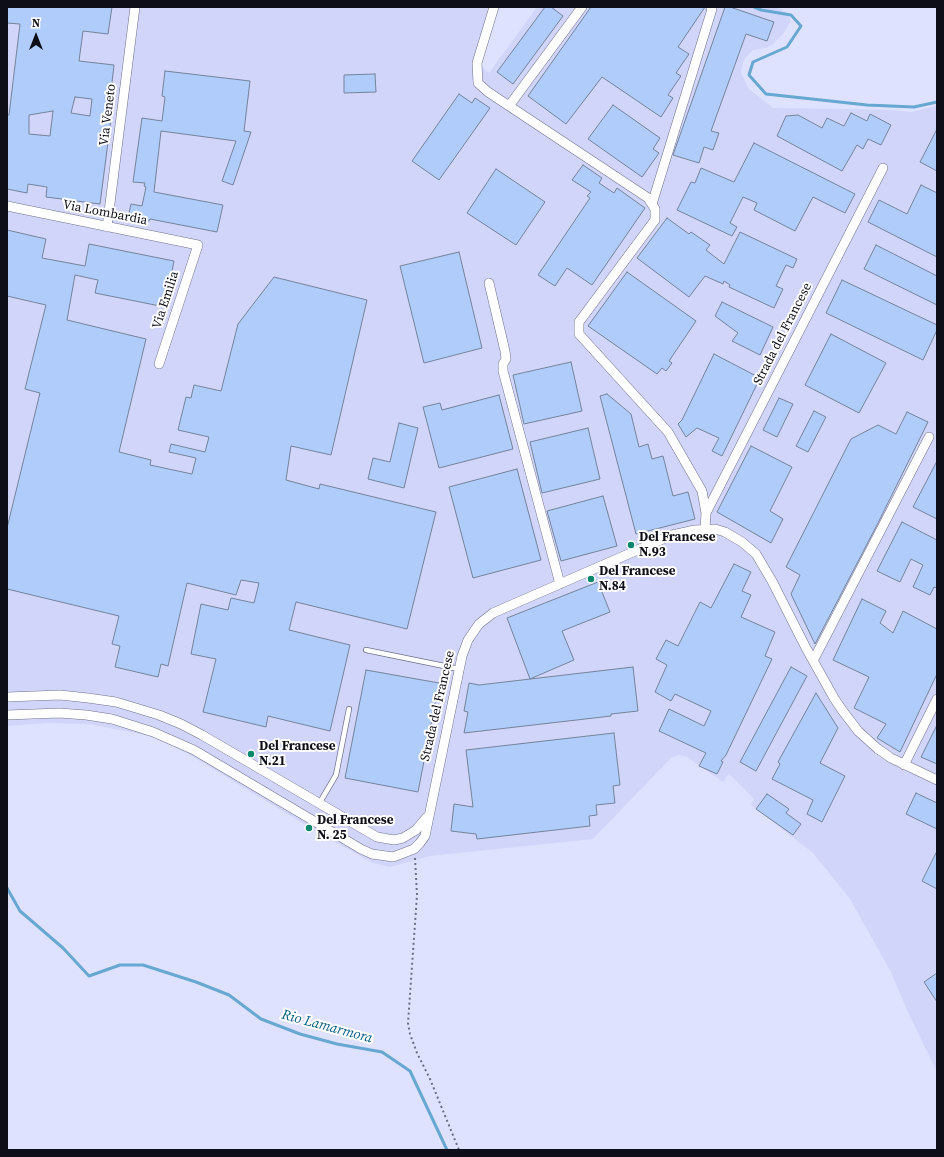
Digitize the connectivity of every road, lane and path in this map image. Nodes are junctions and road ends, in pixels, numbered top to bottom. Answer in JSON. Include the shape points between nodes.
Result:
{"nodes":[{"id":1,"x":135,"y":7,"type":"edge"},
{"id":2,"x":494,"y":7,"type":"edge"},
{"id":3,"x":582,"y":7,"type":"edge"},
{"id":4,"x":711,"y":7,"type":"edge"},
{"id":5,"x":509,"y":106,"type":"junction"},
{"id":6,"x":883,"y":168,"type":"dead end"},
{"id":7,"x":652,"y":204,"type":"junction"},
{"id":8,"x":7,"y":206,"type":"edge"},
{"id":9,"x":107,"y":227,"type":"junction"},
{"id":10,"x":198,"y":245,"type":"joint"},
{"id":11,"x":488,"y":283,"type":"dead end"},
{"id":12,"x":159,"y":364,"type":"dead end"},
{"id":13,"x":930,"y":437,"type":"dead end"},
{"id":14,"x":706,"y":513,"type":"junction"},
{"id":15,"x":705,"y":529,"type":"junction"},
{"id":16,"x":560,"y":584,"type":"junction"},
{"id":17,"x":366,"y":650,"type":"dead end"},
{"id":18,"x":813,"y":661,"type":"junction"},
{"id":19,"x":459,"y":669,"type":"junction"},
{"id":20,"x":7,"y":697,"type":"edge"},
{"id":21,"x":82,"y":697,"type":"junction"},
{"id":22,"x":937,"y":699,"type":"edge"},
{"id":23,"x":349,"y":709,"type":"dead end"},
{"id":24,"x":81,"y":714,"type":"junction"},
{"id":25,"x":7,"y":715,"type":"edge"},
{"id":26,"x":172,"y":720,"type":"junction"},
{"id":27,"x":165,"y":736,"type":"junction"},
{"id":28,"x":904,"y":765,"type":"junction"},
{"id":29,"x":937,"y":780,"type":"edge"},
{"id":30,"x":316,"y":802,"type":"junction"},
{"id":31,"x":304,"y":815,"type":"junction"},
{"id":32,"x":428,"y":816,"type":"junction"},
{"id":33,"x":414,"y":849,"type":"junction"},
{"id":34,"x":459,"y":1150,"type":"edge"}],
"edges":[{"from":1,"to":9,"type":"street","name":"Via Veneto"},
{"from":2,"to":5,"type":"street","via":[[477,62],[478,83]]},
{"from":3,"to":5,"type":"street"},
{"from":4,"to":7,"type":"street","name":"Strada del Francese"},
{"from":5,"to":7,"type":"street","via":[[648,198]]},
{"from":6,"to":14,"type":"street","name":"Strada del Francese"},
{"from":7,"to":14,"type":"street","name":"Strada del Francese","via":[[656,209],[655,220],[579,322],[578,334],[668,432],[702,492]]},
{"from":8,"to":9,"type":"street","name":"Via Lombardia"},
{"from":9,"to":10,"type":"street","name":"Via Lombardia"},
{"from":10,"to":12,"type":"street","name":"Via Emilia"},
{"from":11,"to":16,"type":"street","via":[[505,351],[503,371]]},
{"from":13,"to":18,"type":"street"},
{"from":14,"to":15,"type":"street","name":"Strada del Francese"},
{"from":15,"to":16,"type":"street","name":"Strada del Francese","via":[[672,535]]},
{"from":15,"to":18,"type":"street","name":"Strada del Francese","via":[[715,529],[734,537],[756,554]]},
{"from":16,"to":19,"type":"street","name":"Strada del Francese","via":[[485,618],[468,640]]},
{"from":17,"to":19,"type":"lane"},
{"from":18,"to":28,"type":"street","name":"Strada del Francese","via":[[854,726],[878,749]]},
{"from":19,"to":32,"type":"street","name":"Strada del Francese"},
{"from":20,"to":21,"type":"street","name":"Strada del Francese"},
{"from":21,"to":24,"type":"street"},
{"from":21,"to":26,"type":"street","name":"Strada del Francese","via":[[116,702]]},
{"from":22,"to":28,"type":"street"},
{"from":23,"to":30,"type":"lane","via":[[336,775]]},
{"from":24,"to":25,"type":"street"},
{"from":24,"to":27,"type":"street","via":[[112,719]]},
{"from":26,"to":27,"type":"street"},
{"from":26,"to":30,"type":"street","name":"Strada del Francese"},
{"from":27,"to":31,"type":"street","via":[[194,750]]},
{"from":28,"to":29,"type":"street","name":"Strada del Francese"},
{"from":30,"to":31,"type":"street"},
{"from":30,"to":32,"type":"street","name":"Strada del Francese","via":[[370,834],[386,839],[398,839],[409,835]]},
{"from":31,"to":33,"type":"street","via":[[372,854],[392,857]]},
{"from":32,"to":33,"type":"street","name":"Strada del Francese","via":[[424,836]]},
{"from":33,"to":34,"type":"path","via":[[417,895],[408,1023],[417,1053]]}]}
